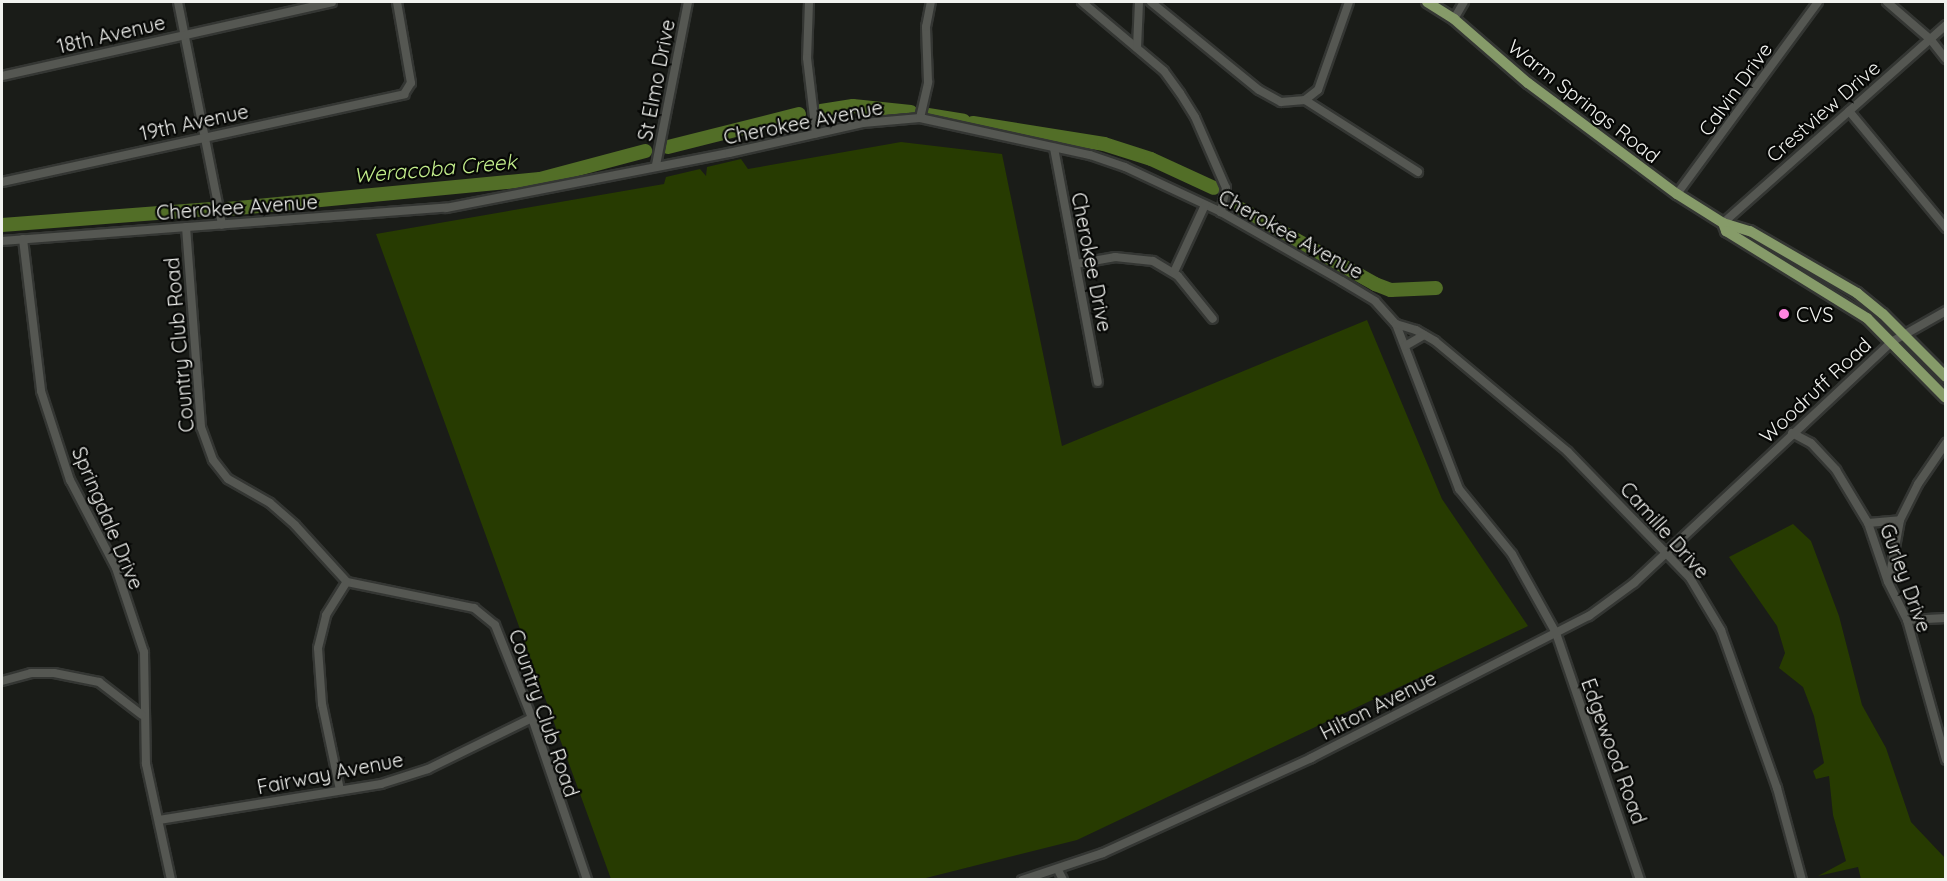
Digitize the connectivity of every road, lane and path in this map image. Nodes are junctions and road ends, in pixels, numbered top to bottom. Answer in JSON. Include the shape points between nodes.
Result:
{"nodes":[{"id":1,"x":178,"y":2,"type":"edge"},
{"id":2,"x":333,"y":2,"type":"edge"},
{"id":3,"x":397,"y":2,"type":"edge"},
{"id":4,"x":688,"y":2,"type":"edge"},
{"id":5,"x":808,"y":2,"type":"edge"},
{"id":6,"x":931,"y":2,"type":"edge"},
{"id":7,"x":1082,"y":2,"type":"edge"},
{"id":8,"x":1139,"y":2,"type":"edge"},
{"id":9,"x":1151,"y":2,"type":"edge"},
{"id":10,"x":1349,"y":2,"type":"edge"},
{"id":11,"x":1427,"y":2,"type":"edge"},
{"id":12,"x":1464,"y":2,"type":"edge"},
{"id":13,"x":1818,"y":2,"type":"edge"},
{"id":14,"x":1887,"y":2,"type":"edge"},
{"id":15,"x":1454,"y":19,"type":"junction"},
{"id":16,"x":1946,"y":25,"type":"edge"},
{"id":17,"x":184,"y":34,"type":"junction"},
{"id":18,"x":1931,"y":40,"type":"junction"},
{"id":19,"x":1137,"y":48,"type":"junction"},
{"id":20,"x":1946,"y":59,"type":"edge"},
{"id":21,"x":2,"y":76,"type":"edge"},
{"id":22,"x":1305,"y":100,"type":"junction"},
{"id":23,"x":1849,"y":111,"type":"junction"},
{"id":24,"x":920,"y":118,"type":"junction"},
{"id":25,"x":816,"y":133,"type":"junction"},
{"id":26,"x":204,"y":136,"type":"junction"},
{"id":27,"x":1054,"y":148,"type":"junction"},
{"id":28,"x":656,"y":165,"type":"junction"},
{"id":29,"x":1418,"y":172,"type":"dead end"},
{"id":30,"x":2,"y":182,"type":"edge"},
{"id":31,"x":1677,"y":195,"type":"junction"},
{"id":32,"x":1205,"y":205,"type":"junction"},
{"id":33,"x":1221,"y":212,"type":"junction"},
{"id":34,"x":1723,"y":223,"type":"junction"},
{"id":35,"x":222,"y":225,"type":"junction"},
{"id":36,"x":186,"y":227,"type":"junction"},
{"id":37,"x":1946,"y":228,"type":"edge"},
{"id":38,"x":23,"y":239,"type":"junction"},
{"id":39,"x":2,"y":241,"type":"edge"},
{"id":40,"x":1076,"y":264,"type":"junction"},
{"id":41,"x":1173,"y":272,"type":"junction"},
{"id":42,"x":1946,"y":311,"type":"edge"},
{"id":43,"x":1213,"y":319,"type":"dead end"},
{"id":44,"x":1396,"y":324,"type":"junction"},
{"id":45,"x":1424,"y":335,"type":"junction"},
{"id":46,"x":1904,"y":335,"type":"junction"},
{"id":47,"x":1893,"y":341,"type":"junction"},
{"id":48,"x":1405,"y":345,"type":"junction"},
{"id":49,"x":1946,"y":377,"type":"edge"},
{"id":50,"x":1098,"y":381,"type":"dead end"},
{"id":51,"x":1946,"y":398,"type":"edge"},
{"id":52,"x":1792,"y":433,"type":"junction"},
{"id":53,"x":1946,"y":443,"type":"edge"},
{"id":54,"x":1717,"y":506,"type":"joint"},
{"id":55,"x":1900,"y":520,"type":"junction"},
{"id":56,"x":1868,"y":523,"type":"junction"},
{"id":57,"x":1667,"y":553,"type":"junction"},
{"id":58,"x":347,"y":582,"type":"junction"},
{"id":59,"x":1888,"y":582,"type":"junction"},
{"id":60,"x":1946,"y":618,"type":"edge"},
{"id":61,"x":1907,"y":620,"type":"junction"},
{"id":62,"x":1556,"y":633,"type":"junction"},
{"id":63,"x":2,"y":681,"type":"edge"},
{"id":64,"x":142,"y":715,"type":"junction"},
{"id":65,"x":532,"y":718,"type":"junction"},
{"id":66,"x":1946,"y":760,"type":"edge"},
{"id":67,"x":340,"y":790,"type":"junction"},
{"id":68,"x":159,"y":820,"type":"junction"},
{"id":69,"x":1058,"y":870,"type":"junction"},
{"id":70,"x":171,"y":879,"type":"edge"},
{"id":71,"x":587,"y":879,"type":"edge"},
{"id":72,"x":1022,"y":879,"type":"edge"},
{"id":73,"x":1064,"y":879,"type":"edge"},
{"id":74,"x":1640,"y":879,"type":"edge"},
{"id":75,"x":1802,"y":879,"type":"edge"}],
"edges":[{"from":1,"to":17,"type":"street"},
{"from":2,"to":17,"type":"street","name":"18th Avenue"},
{"from":3,"to":26,"type":"street","name":"19th Avenue","via":[[411,83],[404,94]]},
{"from":4,"to":28,"type":"street","name":"St Elmo Drive"},
{"from":5,"to":25,"type":"street","via":[[807,58]]},
{"from":6,"to":24,"type":"street","via":[[927,27],[928,82]]},
{"from":7,"to":19,"type":"street"},
{"from":8,"to":19,"type":"street"},
{"from":9,"to":22,"type":"street","via":[[1259,90],[1281,102]]},
{"from":10,"to":22,"type":"street","via":[[1318,90]]},
{"from":11,"to":15,"type":"main road","name":"Warm Springs Road"},
{"from":12,"to":15,"type":"street"},
{"from":13,"to":31,"type":"street","name":"Calvin Drive"},
{"from":14,"to":18,"type":"street"},
{"from":15,"to":31,"type":"main road","name":"Warm Springs Road","via":[[1528,83]]},
{"from":16,"to":18,"type":"street","name":"Crestview Drive"},
{"from":17,"to":21,"type":"street","name":"18th Avenue"},
{"from":17,"to":26,"type":"street"},
{"from":18,"to":20,"type":"street"},
{"from":18,"to":23,"type":"street","name":"Crestview Drive"},
{"from":19,"to":33,"type":"street","via":[[1164,71],[1195,117],[1226,188]]},
{"from":22,"to":29,"type":"street"},
{"from":23,"to":34,"type":"street","name":"Crestview Drive"},
{"from":23,"to":37,"type":"street"},
{"from":24,"to":25,"type":"street","name":"Cherokee Avenue","via":[[863,123]]},
{"from":24,"to":27,"type":"street","name":"Cherokee Avenue"},
{"from":25,"to":28,"type":"street","name":"Cherokee Avenue"},
{"from":26,"to":30,"type":"street","name":"19th Avenue"},
{"from":26,"to":35,"type":"street"},
{"from":27,"to":32,"type":"street","name":"Cherokee Avenue","via":[[1108,160]]},
{"from":27,"to":40,"type":"street","name":"Cherokee Drive"},
{"from":28,"to":35,"type":"street","name":"Cherokee Avenue","via":[[446,208]]},
{"from":31,"to":34,"type":"main road","name":"Warm Springs Road"},
{"from":32,"to":33,"type":"street","name":"Cherokee Avenue"},
{"from":32,"to":41,"type":"street"},
{"from":33,"to":44,"type":"street","name":"Cherokee Avenue","via":[[1375,301]]},
{"from":34,"to":46,"type":"main road","name":"Warm Springs Road","via":[[1750,231],[1840,283]]},
{"from":34,"to":47,"type":"main road","name":"Warm Springs Road","via":[[1726,231],[1833,294]]},
{"from":35,"to":36,"type":"street","name":"Cherokee Avenue"},
{"from":36,"to":38,"type":"street","name":"Cherokee Avenue"},
{"from":36,"to":58,"type":"street","name":"Country Club Road","via":[[197,392],[206,444],[228,479],[270,503]]},
{"from":38,"to":39,"type":"street","name":"Cherokee Avenue"},
{"from":38,"to":64,"type":"street","name":"Springdale Drive","via":[[41,391],[70,480],[116,568],[141,643],[147,684]]},
{"from":40,"to":41,"type":"street","via":[[1095,258],[1141,258]]},
{"from":40,"to":50,"type":"street","name":"Cherokee Drive"},
{"from":41,"to":43,"type":"street"},
{"from":42,"to":46,"type":"street","name":"Woodruff Road"},
{"from":44,"to":45,"type":"street","name":"Camille Drive"},
{"from":44,"to":48,"type":"street","name":"Cherokee Avenue"},
{"from":45,"to":48,"type":"street"},
{"from":45,"to":57,"type":"street","name":"Camille Drive","via":[[1568,452]]},
{"from":46,"to":47,"type":"street","name":"Woodruff Road"},
{"from":46,"to":49,"type":"main road","name":"Warm Springs Road"},
{"from":47,"to":51,"type":"main road","name":"Warm Springs Road"},
{"from":47,"to":52,"type":"street","name":"Woodruff Road"},
{"from":48,"to":62,"type":"street","name":"Cherokee Avenue","via":[[1459,489],[1512,554]]},
{"from":52,"to":54,"type":"street","name":"Woodruff Road"},
{"from":52,"to":56,"type":"street","name":"Gurley Drive","via":[[1811,443],[1836,471]]},
{"from":53,"to":55,"type":"street","via":[[1917,484]]},
{"from":54,"to":57,"type":"street","name":"Hilton Avenue"},
{"from":55,"to":56,"type":"street"},
{"from":55,"to":59,"type":"street"},
{"from":56,"to":59,"type":"street","name":"Gurley Drive"},
{"from":57,"to":62,"type":"street","name":"Hilton Avenue","via":[[1610,603]]},
{"from":57,"to":75,"type":"street","name":"Camille Drive","via":[[1690,578],[1721,630],[1777,788]]},
{"from":58,"to":65,"type":"street","name":"Country Club Road","via":[[474,609],[495,625]]},
{"from":58,"to":67,"type":"street","via":[[326,615],[318,648],[322,704]]},
{"from":59,"to":61,"type":"street","name":"Gurley Drive"},
{"from":60,"to":61,"type":"street"},
{"from":61,"to":66,"type":"street","name":"Gurley Drive"},
{"from":62,"to":69,"type":"street","name":"Hilton Avenue","via":[[1301,762]]},
{"from":62,"to":74,"type":"street","name":"Edgewood Road"},
{"from":63,"to":64,"type":"street","via":[[31,673],[54,673],[99,682]]},
{"from":64,"to":68,"type":"street","name":"Springdale Drive","via":[[146,764]]},
{"from":65,"to":67,"type":"street","name":"Fairway Avenue","via":[[428,769],[381,784]]},
{"from":65,"to":71,"type":"street","name":"Country Club Road"},
{"from":67,"to":68,"type":"street","name":"Fairway Avenue"},
{"from":68,"to":70,"type":"street","name":"Springdale Drive"},
{"from":69,"to":72,"type":"street","name":"Hilton Avenue"},
{"from":69,"to":73,"type":"street"}]}
